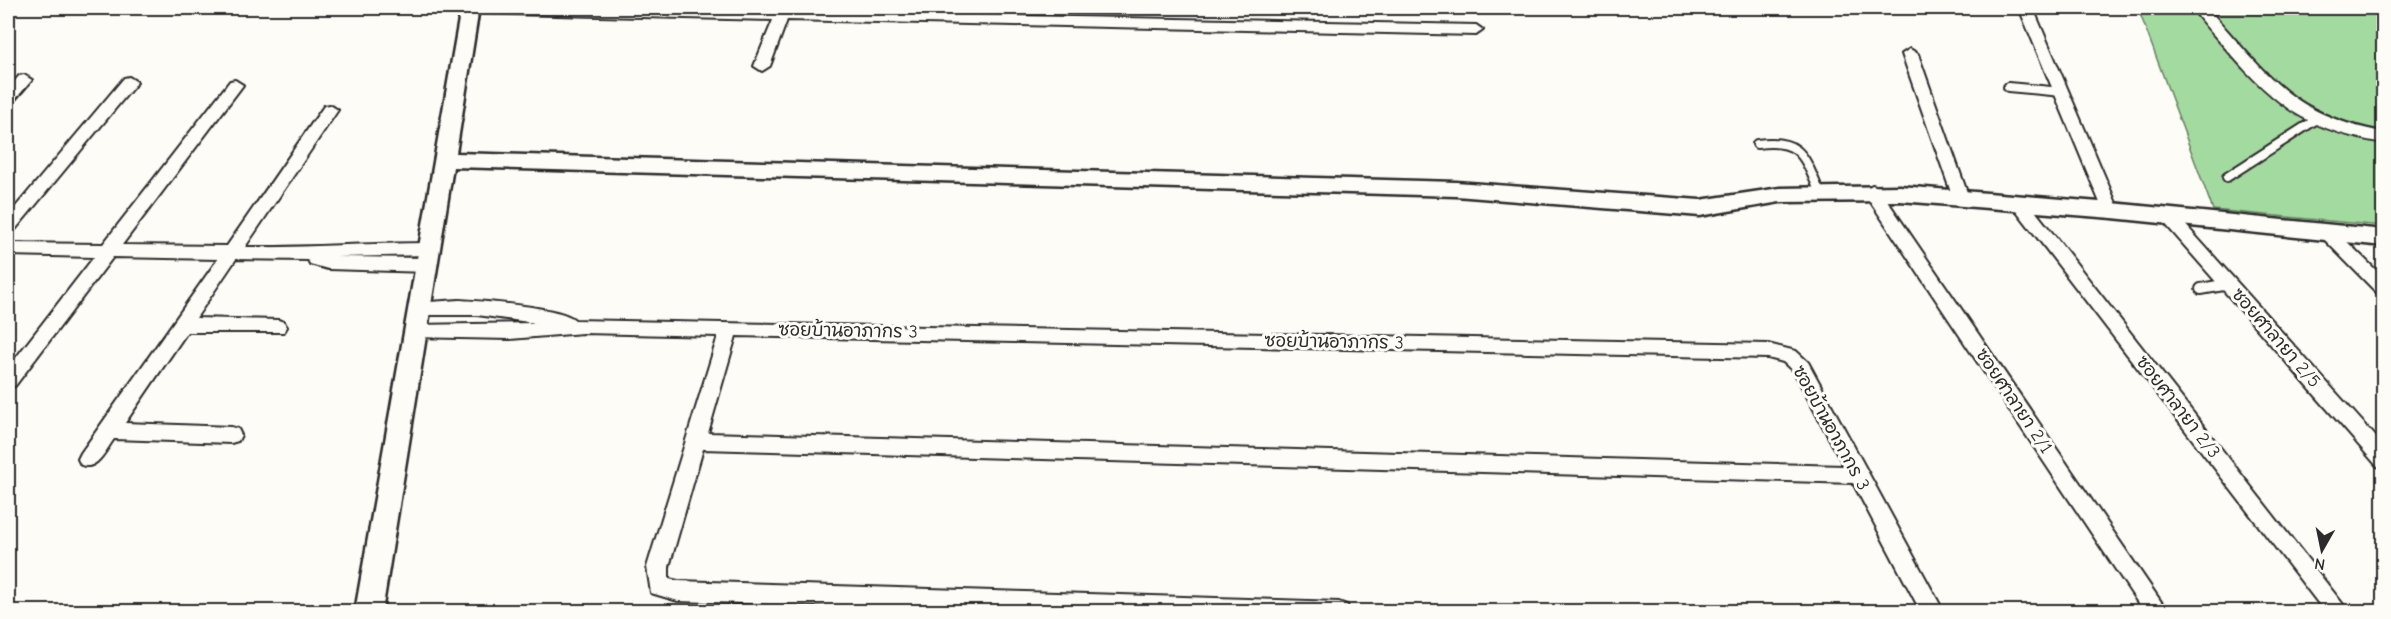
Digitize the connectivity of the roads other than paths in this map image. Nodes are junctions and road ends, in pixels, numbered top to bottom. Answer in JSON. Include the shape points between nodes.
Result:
{"nodes":[{"id":1,"x":470,"y":8,"type":"edge"},
{"id":2,"x":2026,"y":8,"type":"edge"},
{"id":3,"x":2199,"y":8,"type":"edge"},
{"id":4,"x":890,"y":12,"type":"edge"},
{"id":5,"x":782,"y":15,"type":"junction"},
{"id":6,"x":1476,"y":30,"type":"dead end"},
{"id":7,"x":1910,"y":54,"type":"dead end"},
{"id":8,"x":762,"y":66,"type":"dead end"},
{"id":9,"x":24,"y":80,"type":"dead end"},
{"id":10,"x":129,"y":82,"type":"dead end"},
{"id":11,"x":235,"y":85,"type":"dead end"},
{"id":12,"x":2008,"y":87,"type":"dead end"},
{"id":13,"x":2062,"y":92,"type":"junction"},
{"id":14,"x":8,"y":98,"type":"edge"},
{"id":15,"x":330,"y":110,"type":"dead end"},
{"id":16,"x":2317,"y":119,"type":"junction"},
{"id":17,"x":2384,"y":138,"type":"edge"},
{"id":18,"x":1757,"y":144,"type":"dead end"},
{"id":19,"x":445,"y":160,"type":"junction"},
{"id":20,"x":2227,"y":177,"type":"dead end"},
{"id":21,"x":1872,"y":191,"type":"junction"},
{"id":22,"x":1820,"y":193,"type":"junction"},
{"id":23,"x":1961,"y":198,"type":"junction"},
{"id":24,"x":2019,"y":202,"type":"junction"},
{"id":25,"x":2111,"y":210,"type":"junction"},
{"id":26,"x":2168,"y":216,"type":"junction"},
{"id":27,"x":8,"y":227,"type":"edge"},
{"id":28,"x":2327,"y":232,"type":"junction"},
{"id":29,"x":2384,"y":238,"type":"edge"},
{"id":30,"x":8,"y":249,"type":"edge"},
{"id":31,"x":109,"y":252,"type":"junction"},
{"id":32,"x":231,"y":254,"type":"junction"},
{"id":33,"x":429,"y":257,"type":"junction"},
{"id":34,"x":2229,"y":284,"type":"junction"},
{"id":35,"x":2201,"y":289,"type":"dead end"},
{"id":36,"x":2384,"y":289,"type":"edge"},
{"id":37,"x":419,"y":320,"type":"junction"},
{"id":38,"x":181,"y":325,"type":"junction"},
{"id":39,"x":583,"y":326,"type":"junction"},
{"id":40,"x":278,"y":327,"type":"dead end"},
{"id":41,"x":729,"y":329,"type":"junction"},
{"id":42,"x":8,"y":381,"type":"edge"},
{"id":43,"x":109,"y":431,"type":"junction"},
{"id":44,"x":231,"y":435,"type":"dead end"},
{"id":45,"x":694,"y":441,"type":"junction"},
{"id":46,"x":88,"y":459,"type":"dead end"},
{"id":47,"x":2384,"y":460,"type":"edge"},
{"id":48,"x":1857,"y":475,"type":"junction"},
{"id":49,"x":368,"y":612,"type":"edge"},
{"id":50,"x":1339,"y":612,"type":"edge"},
{"id":51,"x":1934,"y":612,"type":"edge"},
{"id":52,"x":2157,"y":612,"type":"edge"},
{"id":53,"x":2337,"y":612,"type":"edge"}],
"edges":[{"from":1,"to":5,"type":"street"},
{"from":1,"to":19,"type":"street"},
{"from":2,"to":13,"type":"street"},
{"from":3,"to":16,"type":"street","via":[[2281,97]]},
{"from":4,"to":5,"type":"street"},
{"from":4,"to":6,"type":"street"},
{"from":5,"to":8,"type":"street"},
{"from":7,"to":23,"type":"street"},
{"from":9,"to":14,"type":"street"},
{"from":10,"to":27,"type":"street"},
{"from":11,"to":31,"type":"street"},
{"from":12,"to":13,"type":"lane"},
{"from":13,"to":25,"type":"street"},
{"from":15,"to":32,"type":"street"},
{"from":16,"to":17,"type":"street","via":[[2354,133]]},
{"from":16,"to":20,"type":"lane"},
{"from":18,"to":22,"type":"lane","via":[[1784,141],[1797,147]]},
{"from":19,"to":22,"type":"street","via":[[1456,189],[1700,208],[1738,199]]},
{"from":19,"to":33,"type":"street"},
{"from":21,"to":22,"type":"street"},
{"from":21,"to":23,"type":"street"},
{"from":21,"to":52,"type":"street","name":"ซอยศาลายา 2/1"},
{"from":23,"to":24,"type":"street"},
{"from":24,"to":25,"type":"street"},
{"from":24,"to":53,"type":"street","name":"ซอยศาลายา 2/3"},
{"from":25,"to":26,"type":"street"},
{"from":26,"to":28,"type":"street"},
{"from":26,"to":34,"type":"street","name":"ซอยศาลายา 2/5"},
{"from":28,"to":29,"type":"street"},
{"from":28,"to":36,"type":"street"},
{"from":30,"to":31,"type":"street"},
{"from":31,"to":32,"type":"street"},
{"from":31,"to":42,"type":"street"},
{"from":32,"to":33,"type":"street","via":[[300,254],[328,262]]},
{"from":32,"to":38,"type":"street"},
{"from":33,"to":37,"type":"street"},
{"from":34,"to":35,"type":"lane"},
{"from":34,"to":47,"type":"street","name":"ซอยศาลายา 2/5"},
{"from":37,"to":39,"type":"street","name":"ซอยบ้านอาภากร 3","via":[[510,332]]},
{"from":37,"to":39,"type":"street","name":"ซอยบ้านอาภากร 3","via":[[462,305]]},
{"from":37,"to":49,"type":"street"},
{"from":38,"to":40,"type":"street"},
{"from":38,"to":43,"type":"street"},
{"from":39,"to":41,"type":"street","name":"ซอยบ้านอาภากร 3"},
{"from":41,"to":45,"type":"street"},
{"from":41,"to":48,"type":"street","name":"ซอยบ้านอาภากร 3","via":[[1767,351],[1789,356],[1801,367]]},
{"from":43,"to":44,"type":"street"},
{"from":43,"to":46,"type":"street"},
{"from":45,"to":48,"type":"street"},
{"from":45,"to":50,"type":"street","via":[[658,567],[659,586],[678,591]]},
{"from":48,"to":51,"type":"street","name":"ซอยบ้านอาภากร 3"}]}
